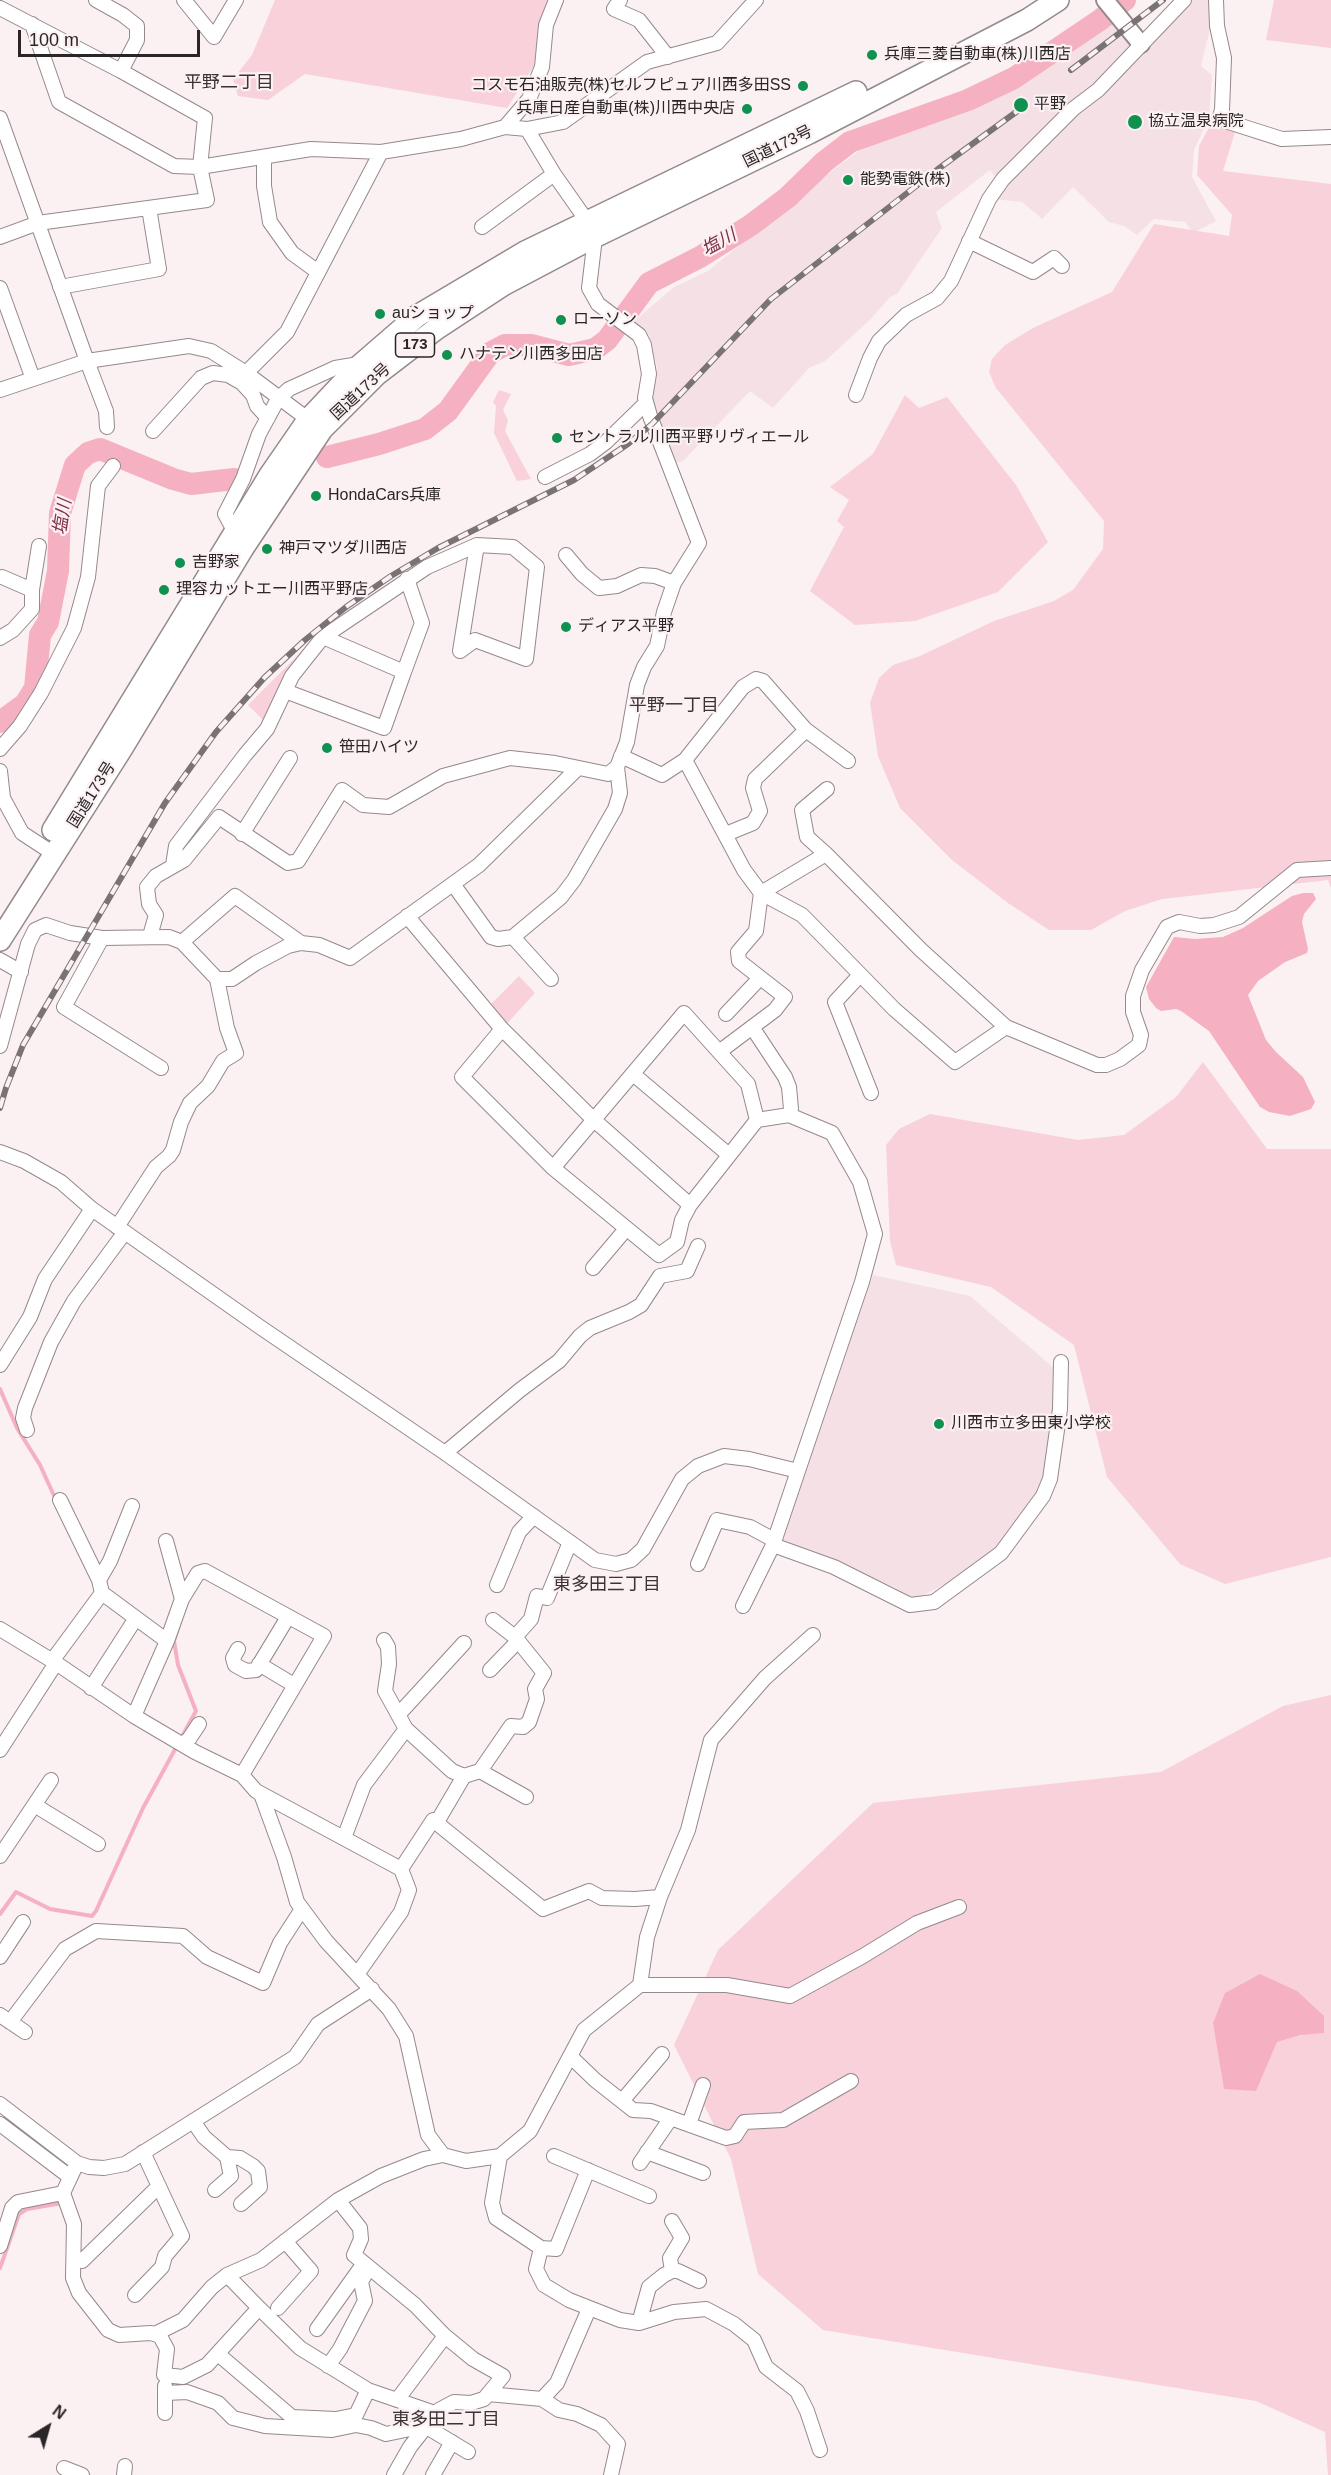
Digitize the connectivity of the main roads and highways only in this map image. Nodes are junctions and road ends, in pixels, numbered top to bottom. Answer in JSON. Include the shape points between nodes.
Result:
{"nodes":[{"id":1,"x":1049,"y":1,"type":"edge"},
{"id":2,"x":49,"y":850,"type":"junction"},
{"id":3,"x":0,"y":918,"type":"edge"},
{"id":4,"x":0,"y":939,"type":"edge"}],
"edges":[{"from":1,"to":2,"type":"highway","name":"国道173号","number":"173","via":[[994,25],[590,230],[525,252],[417,316],[270,475],[239,540]]},
{"from":2,"to":3,"type":"highway","name":"国道173号","number":"173"},
{"from":2,"to":4,"type":"highway","name":"国道173号","number":"173"}]}
